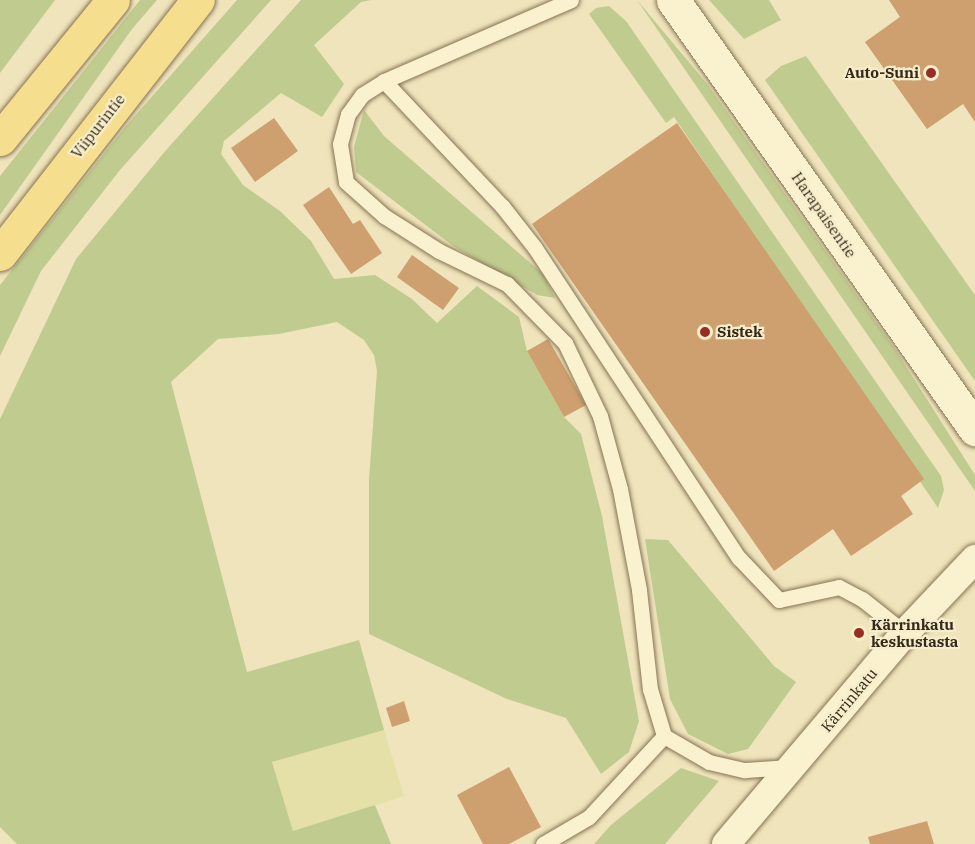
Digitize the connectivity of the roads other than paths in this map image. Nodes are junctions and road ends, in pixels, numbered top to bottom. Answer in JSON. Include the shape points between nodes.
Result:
{"nodes":[{"id":1,"x":112,"y":0,"type":"edge"},
{"id":2,"x":198,"y":0,"type":"edge"},
{"id":3,"x":571,"y":0,"type":"edge"},
{"id":4,"x":673,"y":0,"type":"edge"},
{"id":5,"x":384,"y":81,"type":"junction"},
{"id":6,"x":0,"y":139,"type":"edge"},
{"id":7,"x":0,"y":254,"type":"edge"},
{"id":8,"x":975,"y":429,"type":"edge"},
{"id":9,"x":975,"y":559,"type":"edge"},
{"id":10,"x":905,"y":633,"type":"junction"},
{"id":11,"x":664,"y":736,"type":"junction"},
{"id":12,"x":793,"y":767,"type":"junction"},
{"id":13,"x":543,"y":844,"type":"edge"},
{"id":14,"x":726,"y":844,"type":"edge"}],
"edges":[{"from":1,"to":6,"type":"main road"},
{"from":2,"to":7,"type":"main road","name":"Viipurintie"},
{"from":3,"to":5,"type":"lane"},
{"from":4,"to":8,"type":"main road","name":"Harapaisentie"},
{"from":5,"to":10,"type":"lane","via":[[502,206],[535,248],[739,558],[771,592],[779,600],[839,587],[862,599]]},
{"from":5,"to":11,"type":"lane","via":[[362,95],[348,114],[340,144],[346,182],[384,216],[440,251],[507,284],[565,343],[600,416],[620,489],[639,590],[650,688]]},
{"from":9,"to":10,"type":"street","name":"Kärrinkatu"},
{"from":10,"to":12,"type":"street","name":"Kärrinkatu"},
{"from":11,"to":12,"type":"lane","via":[[709,762],[736,768]]},
{"from":11,"to":13,"type":"lane","via":[[589,817]]},
{"from":12,"to":14,"type":"street","name":"Kärrinkatu"}]}
